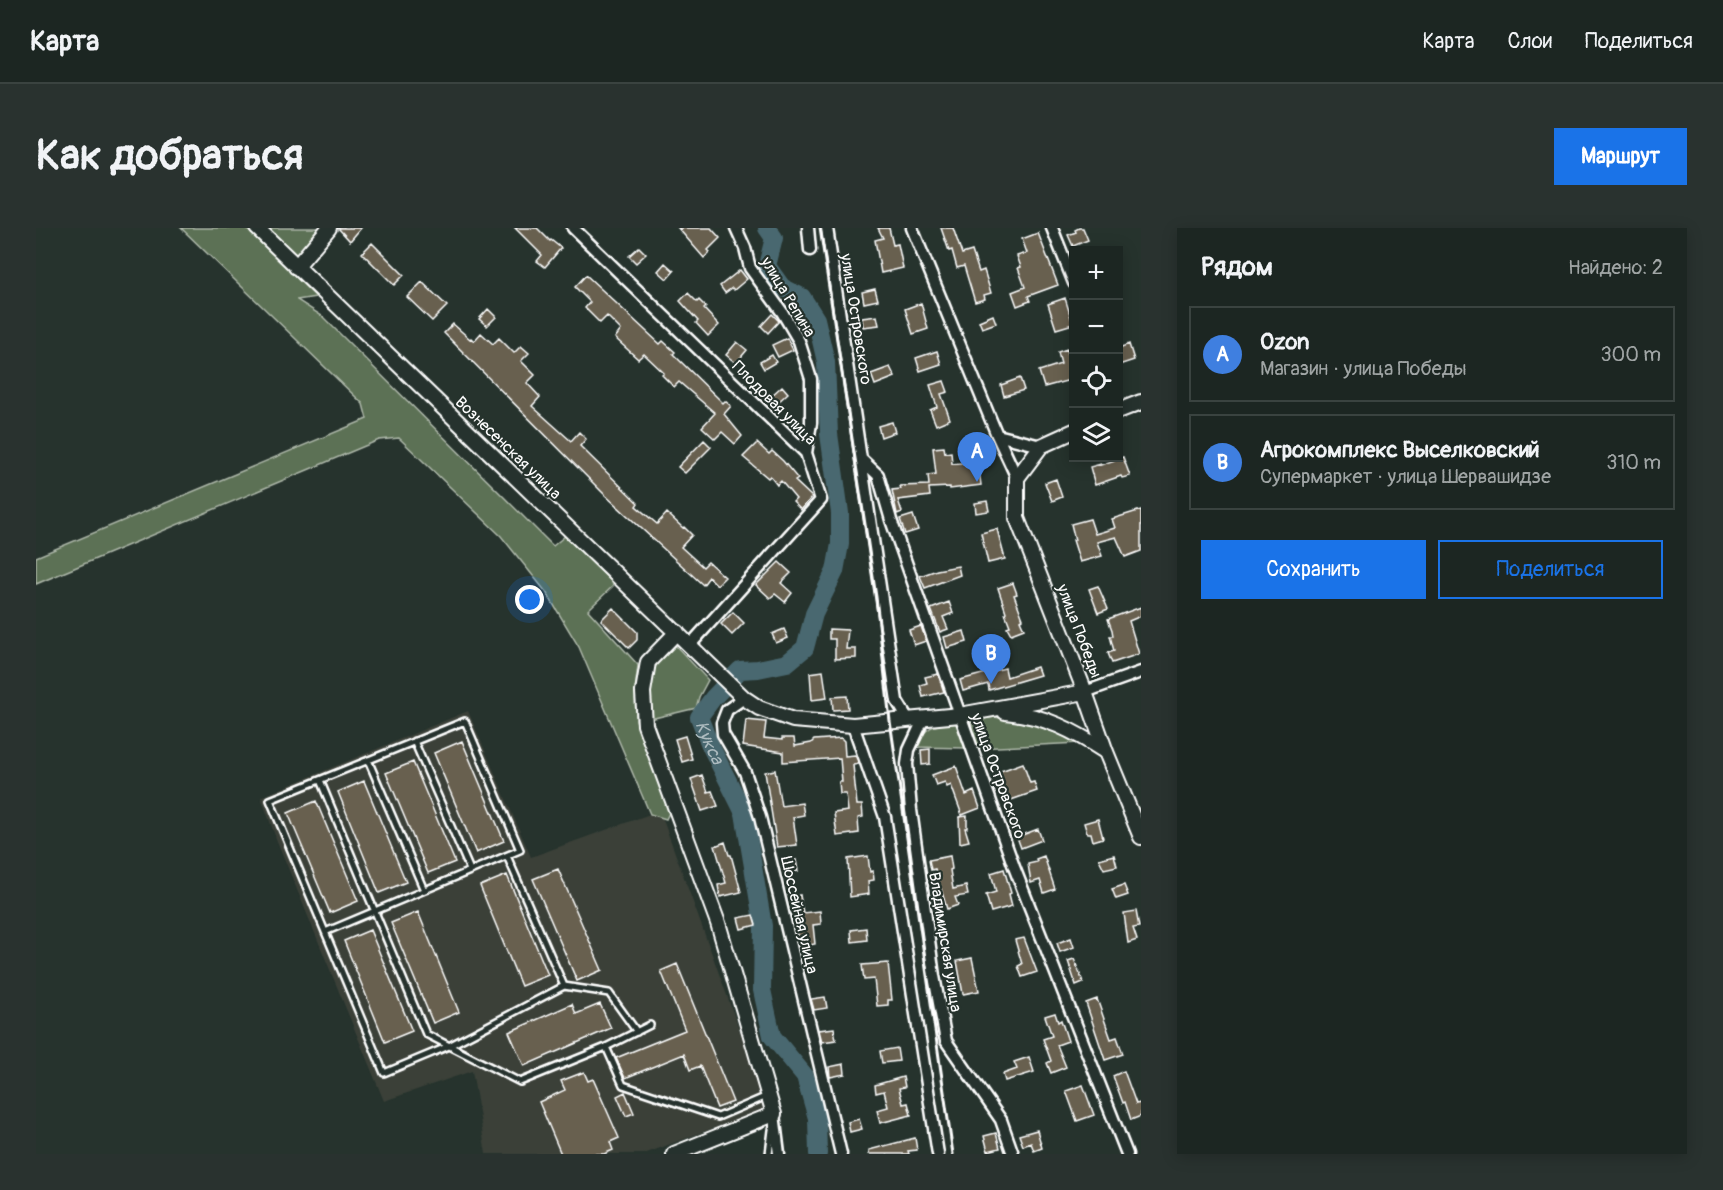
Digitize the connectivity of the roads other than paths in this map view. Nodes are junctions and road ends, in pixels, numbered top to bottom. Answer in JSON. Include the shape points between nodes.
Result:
{"nodes":[{"id":1,"x":257,"y":228,"type":"edge"},
{"id":2,"x":329,"y":228,"type":"edge"},
{"id":3,"x":573,"y":228,"type":"edge"},
{"id":4,"x":735,"y":228,"type":"edge"},
{"id":5,"x":808,"y":228,"type":"edge"},
{"id":6,"x":827,"y":228,"type":"edge"},
{"id":7,"x":912,"y":228,"type":"edge"},
{"id":8,"x":1052,"y":228,"type":"edge"},
{"id":9,"x":810,"y":250,"type":"dead end"},
{"id":10,"x":296,"y":267,"type":"junction"},
{"id":11,"x":1069,"y":271,"type":"edge"},
{"id":12,"x":1141,"y":402,"type":"edge"},
{"id":13,"x":1123,"y":406,"type":"edge"},
{"id":14,"x":1069,"y":433,"type":"edge"},
{"id":15,"x":997,"y":435,"type":"junction"},
{"id":16,"x":1041,"y":446,"type":"junction"},
{"id":17,"x":806,"y":453,"type":"junction"},
{"id":18,"x":861,"y":459,"type":"junction"},
{"id":19,"x":1017,"y":478,"type":"junction"},
{"id":20,"x":677,"y":632,"type":"junction"},
{"id":21,"x":690,"y":645,"type":"junction"},
{"id":22,"x":1141,"y":672,"type":"edge"},
{"id":23,"x":1085,"y":692,"type":"junction"},
{"id":24,"x":740,"y":694,"type":"junction"},
{"id":25,"x":988,"y":711,"type":"junction"},
{"id":26,"x":960,"y":715,"type":"junction"},
{"id":27,"x":924,"y":718,"type":"junction"},
{"id":28,"x":908,"y":719,"type":"junction"},
{"id":29,"x":853,"y":725,"type":"junction"},
{"id":30,"x":414,"y":741,"type":"junction"},
{"id":31,"x":1106,"y":752,"type":"junction"},
{"id":32,"x":368,"y":760,"type":"junction"},
{"id":33,"x":320,"y":780,"type":"junction"},
{"id":34,"x":1141,"y":837,"type":"edge"},
{"id":35,"x":507,"y":856,"type":"junction"},
{"id":36,"x":470,"y":870,"type":"junction"},
{"id":37,"x":424,"y":890,"type":"junction"},
{"id":38,"x":375,"y":911,"type":"junction"},
{"id":39,"x":325,"y":932,"type":"junction"},
{"id":40,"x":564,"y":986,"type":"junction"},
{"id":41,"x":650,"y":1025,"type":"dead end"},
{"id":42,"x":637,"y":1032,"type":"junction"},
{"id":43,"x":449,"y":1046,"type":"junction"},
{"id":44,"x":606,"y":1047,"type":"junction"},
{"id":45,"x":768,"y":1096,"type":"junction"},
{"id":46,"x":774,"y":1114,"type":"junction"},
{"id":47,"x":674,"y":1154,"type":"edge"},
{"id":48,"x":769,"y":1154,"type":"edge"},
{"id":49,"x":778,"y":1154,"type":"edge"},
{"id":50,"x":841,"y":1154,"type":"edge"},
{"id":51,"x":938,"y":1154,"type":"edge"},
{"id":52,"x":1013,"y":1154,"type":"edge"},
{"id":53,"x":1127,"y":1154,"type":"edge"}],
"edges":[{"from":1,"to":10,"type":"street","name":"Вознесенская улица"},
{"from":2,"to":10,"type":"street"},
{"from":3,"to":17,"type":"street","name":"Плодовая улица"},
{"from":4,"to":17,"type":"street","name":"улица Репина","via":[[746,248],[750,268],[799,340],[811,380]]},
{"from":5,"to":9,"type":"street"},
{"from":6,"to":18,"type":"street","name":"улица Островского"},
{"from":7,"to":15,"type":"street","name":"улица Победы"},
{"from":8,"to":11,"type":"street"},
{"from":10,"to":20,"type":"street","name":"Вознесенская улица"},
{"from":12,"to":13,"type":"street"},
{"from":14,"to":16,"type":"street"},
{"from":15,"to":16,"type":"street"},
{"from":15,"to":19,"type":"street","name":"улица Победы"},
{"from":16,"to":19,"type":"street"},
{"from":17,"to":21,"type":"street","name":"Плодовая улица","via":[[821,500]]},
{"from":18,"to":26,"type":"street","name":"улица Островского","via":[[878,476]]},
{"from":18,"to":28,"type":"street","via":[[897,701]]},
{"from":19,"to":23,"type":"street","name":"улица Победы","via":[[1017,518]]},
{"from":20,"to":21,"type":"street","name":"Вознесенская улица"},
{"from":20,"to":45,"type":"street","via":[[648,662],[643,692],[645,725],[718,923]]},
{"from":21,"to":24,"type":"street","name":"Вознесенская улица"},
{"from":22,"to":23,"type":"street"},
{"from":23,"to":25,"type":"street"},
{"from":23,"to":31,"type":"street","name":"улица Победы"},
{"from":24,"to":29,"type":"street","name":"Вознесенская улица","via":[[759,708],[793,720]]},
{"from":24,"to":50,"type":"street","name":"Шоссейная улица","via":[[727,710],[723,734],[745,772],[760,817]]},
{"from":25,"to":26,"type":"street","name":"Вознесенская улица"},
{"from":25,"to":31,"type":"street","via":[[1022,713],[1048,720]]},
{"from":26,"to":27,"type":"street","name":"Вознесенская улица"},
{"from":26,"to":53,"type":"street","name":"улица Островского","via":[[1014,867]]},
{"from":27,"to":28,"type":"street","name":"Вознесенская улица"},
{"from":27,"to":52,"type":"street","name":"Владимирская улица","via":[[907,764],[946,1041],[1001,1120]]},
{"from":28,"to":29,"type":"street","name":"Вознесенская улица"},
{"from":29,"to":51,"type":"street","via":[[885,817]]},
{"from":30,"to":32,"type":"lane"},
{"from":30,"to":35,"type":"lane","via":[[465,720],[520,850]]},
{"from":30,"to":36,"type":"lane"},
{"from":31,"to":34,"type":"street","name":"улица Победы"},
{"from":32,"to":33,"type":"lane"},
{"from":32,"to":37,"type":"lane"},
{"from":33,"to":38,"type":"lane"},
{"from":33,"to":39,"type":"lane","via":[[270,800]]},
{"from":35,"to":36,"type":"lane"},
{"from":35,"to":40,"type":"lane"},
{"from":36,"to":37,"type":"lane"},
{"from":37,"to":38,"type":"lane"},
{"from":38,"to":39,"type":"lane"},
{"from":38,"to":43,"type":"lane","via":[[426,1034]]},
{"from":39,"to":43,"type":"lane","via":[[384,1073]]},
{"from":40,"to":42,"type":"lane","via":[[609,993]]},
{"from":40,"to":43,"type":"lane"},
{"from":41,"to":42,"type":"lane"},
{"from":42,"to":44,"type":"lane"},
{"from":43,"to":44,"type":"lane","via":[[520,1082]]},
{"from":44,"to":45,"type":"lane","via":[[623,1085],[718,1117]]},
{"from":45,"to":46,"type":"street"},
{"from":46,"to":47,"type":"street"},
{"from":46,"to":48,"type":"lane"},
{"from":46,"to":49,"type":"street"}]}
